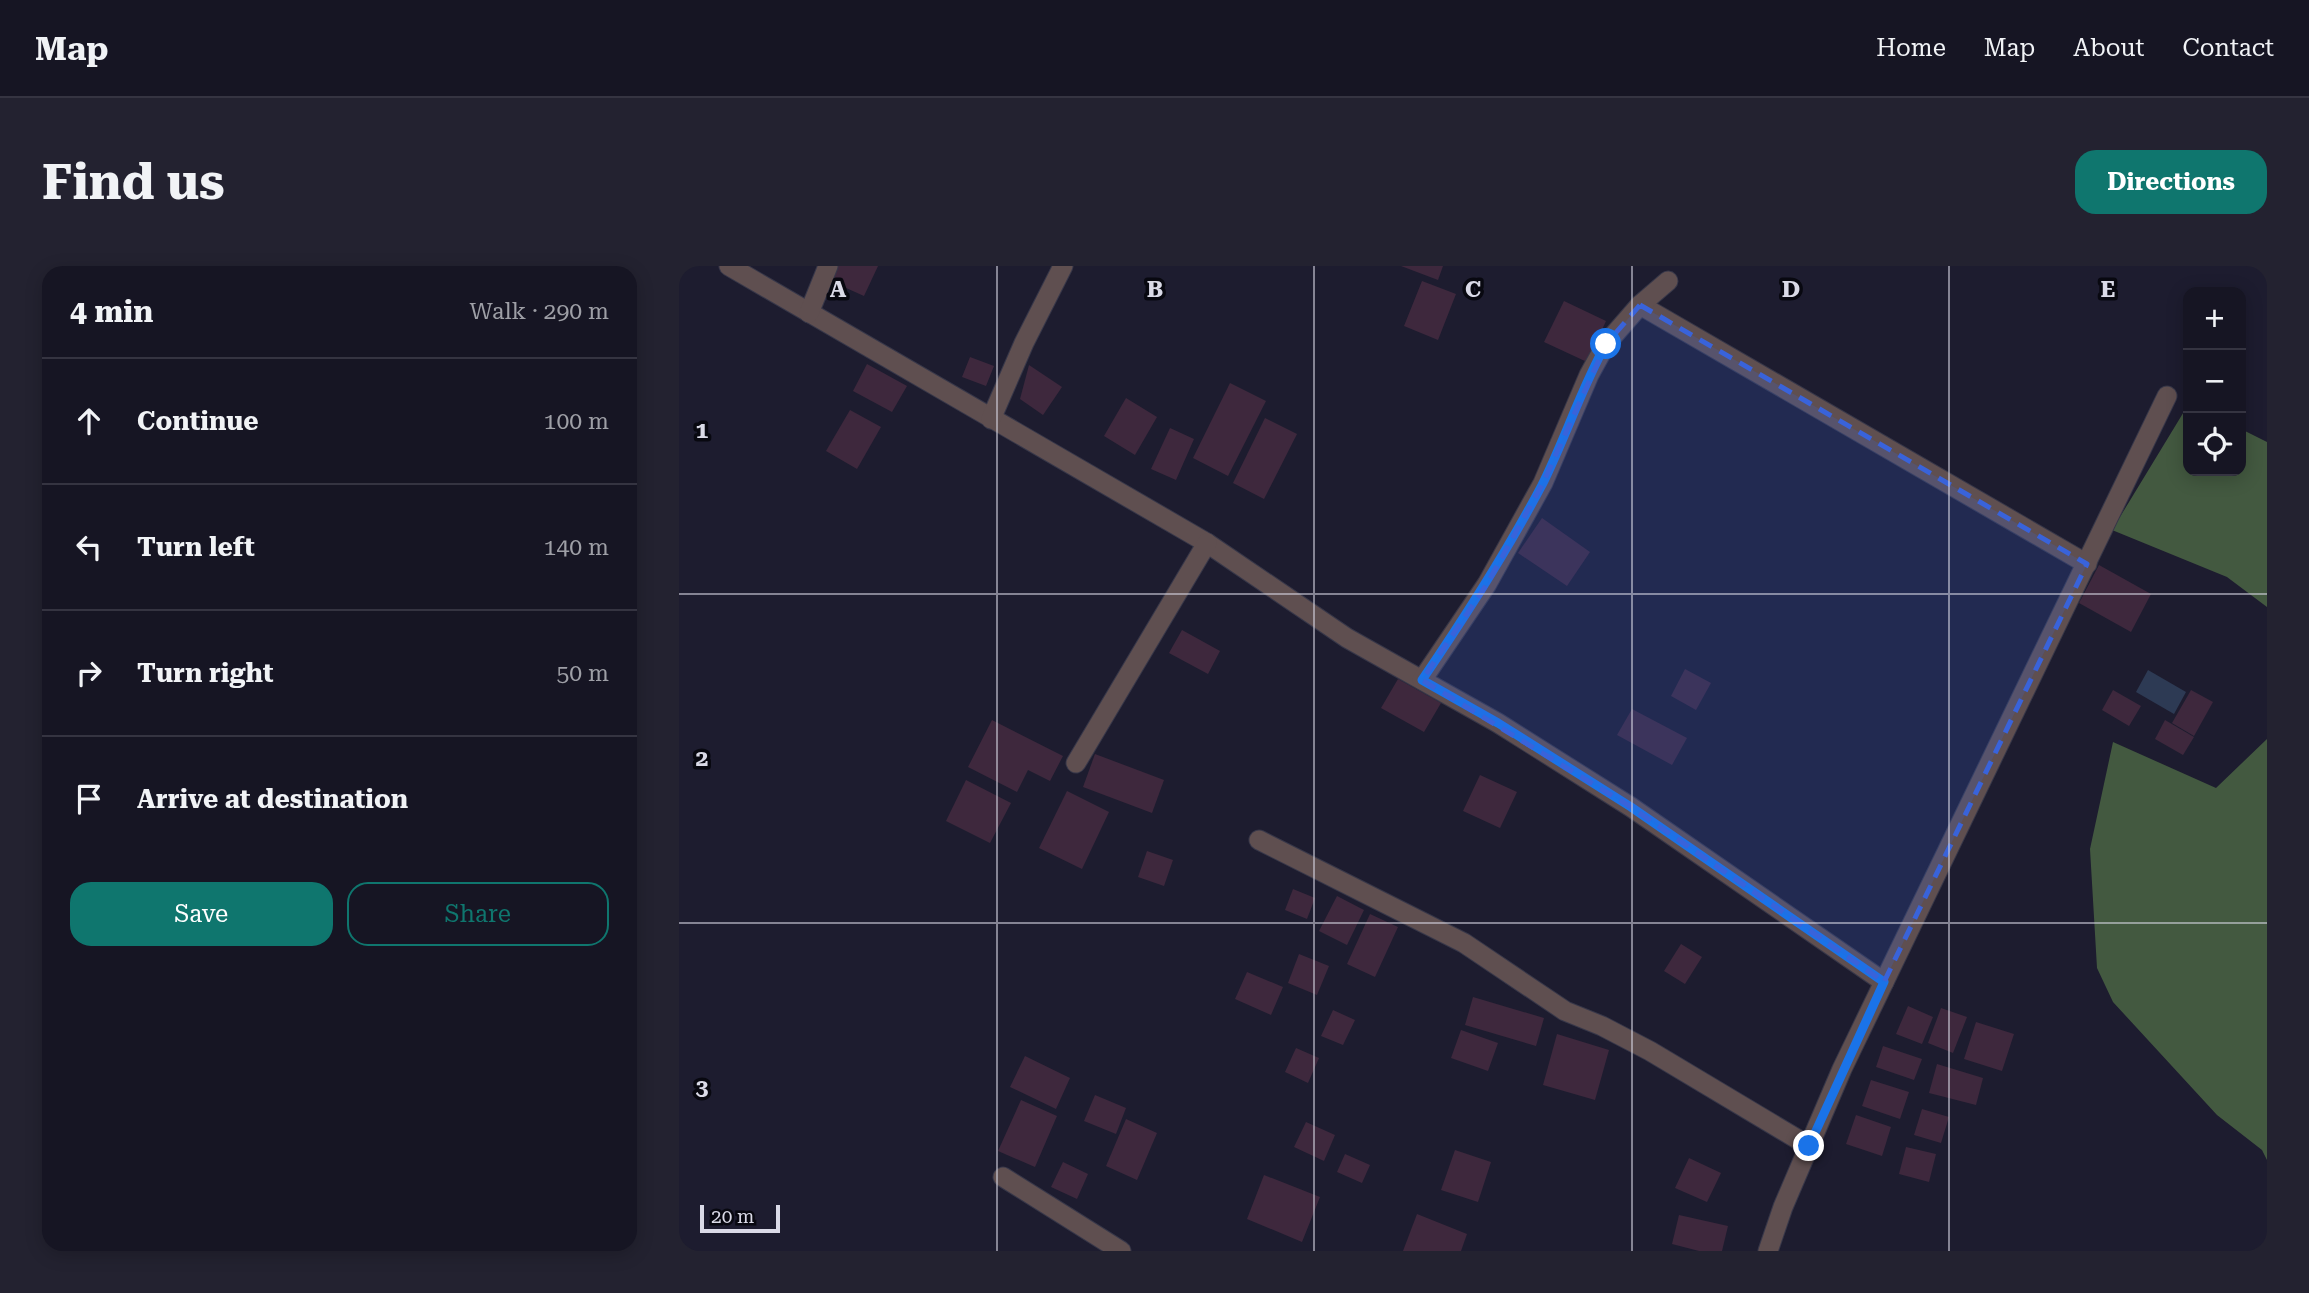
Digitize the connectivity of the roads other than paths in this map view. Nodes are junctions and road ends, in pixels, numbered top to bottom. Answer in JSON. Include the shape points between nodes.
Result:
{"nodes":[{"id":1,"x":729,"y":266,"type":"edge"},
{"id":2,"x":828,"y":266,"type":"edge"},
{"id":3,"x":1063,"y":266,"type":"edge"},
{"id":4,"x":1668,"y":281,"type":"dead end"},
{"id":5,"x":1640,"y":305,"type":"junction"},
{"id":6,"x":809,"y":313,"type":"junction"},
{"id":7,"x":2167,"y":396,"type":"dead end"},
{"id":8,"x":991,"y":419,"type":"junction"},
{"id":9,"x":1207,"y":544,"type":"junction"},
{"id":10,"x":2087,"y":564,"type":"junction"},
{"id":11,"x":1422,"y":680,"type":"junction"},
{"id":12,"x":1076,"y":763,"type":"dead end"},
{"id":13,"x":1259,"y":840,"type":"dead end"},
{"id":14,"x":1884,"y":982,"type":"junction"},
{"id":15,"x":1809,"y":1146,"type":"junction"},
{"id":16,"x":1003,"y":1177,"type":"dead end"},
{"id":17,"x":1121,"y":1251,"type":"edge"},
{"id":18,"x":1767,"y":1251,"type":"edge"}],
"edges":[{"from":1,"to":6,"type":"street"},
{"from":2,"to":6,"type":"street"},
{"from":3,"to":8,"type":"street"},
{"from":4,"to":5,"type":"street"},
{"from":5,"to":10,"type":"street"},
{"from":5,"to":11,"type":"street","via":[[1606,344],[1543,482],[1487,584]]},
{"from":6,"to":8,"type":"street"},
{"from":7,"to":10,"type":"street"},
{"from":8,"to":9,"type":"street"},
{"from":9,"to":11,"type":"street","via":[[1347,638]]},
{"from":9,"to":12,"type":"street"},
{"from":10,"to":14,"type":"street"},
{"from":11,"to":14,"type":"street","via":[[1631,807]]},
{"from":13,"to":15,"type":"street","via":[[1464,943],[1565,1011],[1650,1051]]},
{"from":14,"to":15,"type":"street"},
{"from":15,"to":18,"type":"street"},
{"from":16,"to":17,"type":"street"}]}
